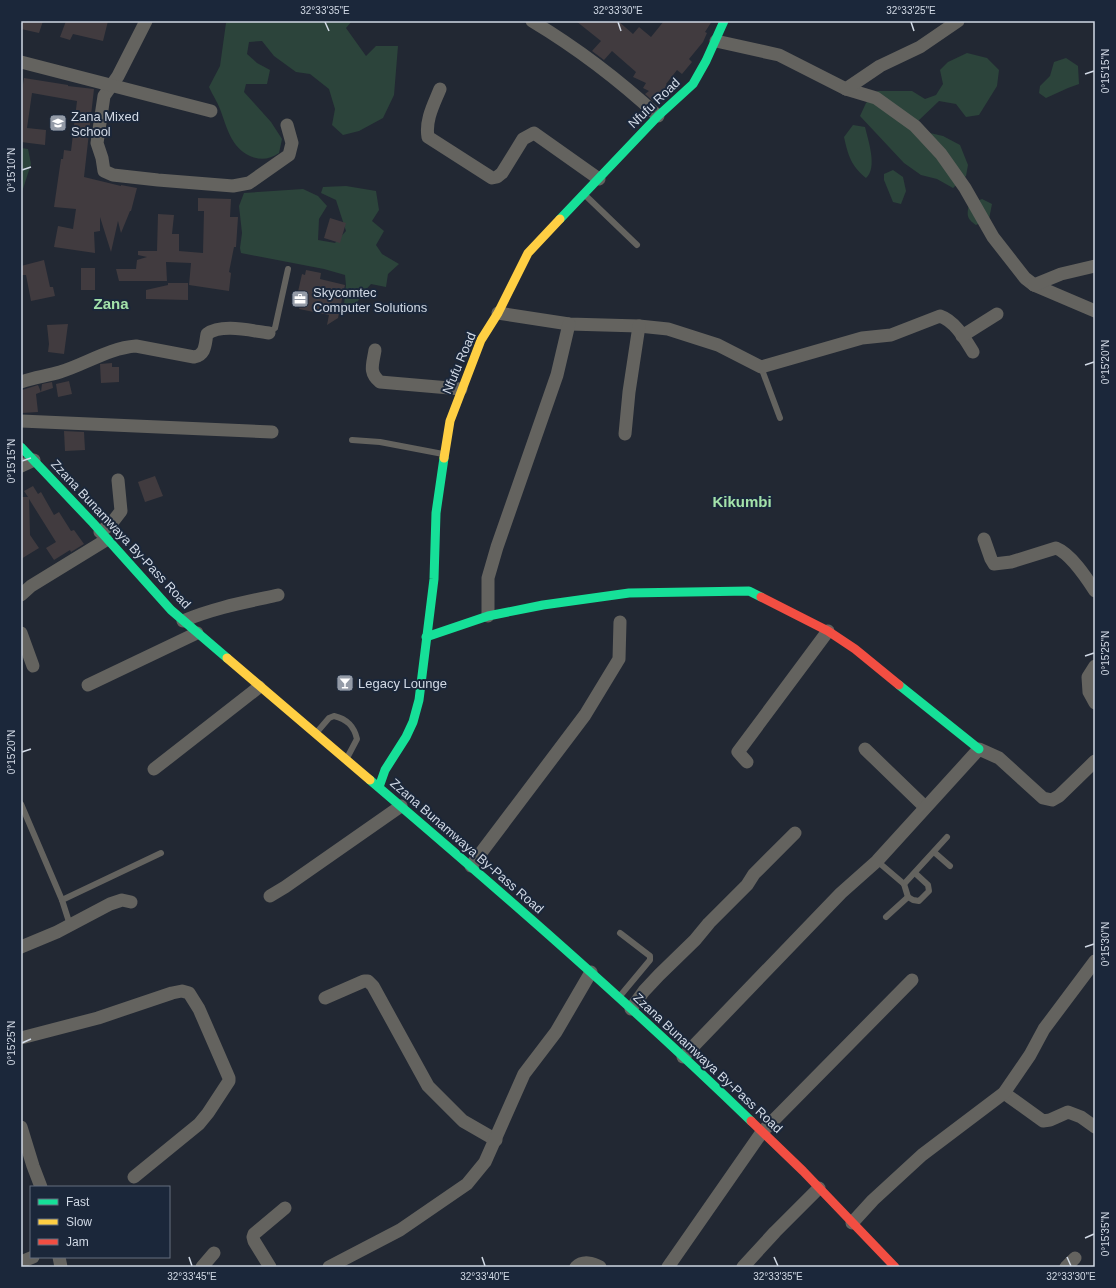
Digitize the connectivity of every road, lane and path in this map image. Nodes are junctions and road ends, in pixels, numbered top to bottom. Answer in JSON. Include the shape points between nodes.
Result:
{"nodes":[{"id":1,"x":146,"y":21,"type":"edge"},
{"id":2,"x":532,"y":21,"type":"edge"},
{"id":3,"x":724,"y":21,"type":"edge"},
{"id":4,"x":958,"y":21,"type":"edge"},
{"id":5,"x":716,"y":41,"type":"junction"},
{"id":6,"x":21,"y":62,"type":"edge"},
{"id":7,"x":111,"y":84,"type":"junction"},
{"id":8,"x":440,"y":89,"type":"dead end"},
{"id":9,"x":846,"y":89,"type":"junction"},
{"id":10,"x":211,"y":111,"type":"dead end"},
{"id":11,"x":658,"y":116,"type":"junction"},
{"id":12,"x":287,"y":125,"type":"dead end"},
{"id":13,"x":599,"y":178,"type":"junction"},
{"id":14,"x":583,"y":194,"type":"junction"},
{"id":15,"x":637,"y":245,"type":"dead end"},
{"id":16,"x":1095,"y":266,"type":"edge"},
{"id":17,"x":288,"y":269,"type":"dead end"},
{"id":18,"x":1034,"y":285,"type":"junction"},
{"id":19,"x":1095,"y":311,"type":"edge"},
{"id":20,"x":498,"y":313,"type":"junction"},
{"id":21,"x":998,"y":314,"type":"dead end"},
{"id":22,"x":569,"y":324,"type":"junction"},
{"id":23,"x":639,"y":326,"type":"junction"},
{"id":24,"x":269,"y":333,"type":"joint"},
{"id":25,"x":962,"y":336,"type":"junction"},
{"id":26,"x":375,"y":350,"type":"dead end"},
{"id":27,"x":973,"y":352,"type":"dead end"},
{"id":28,"x":761,"y":367,"type":"junction"},
{"id":29,"x":21,"y":382,"type":"edge"},
{"id":30,"x":461,"y":389,"type":"junction"},
{"id":31,"x":780,"y":418,"type":"dead end"},
{"id":32,"x":21,"y":421,"type":"edge"},
{"id":33,"x":272,"y":432,"type":"dead end"},
{"id":34,"x":625,"y":434,"type":"dead end"},
{"id":35,"x":352,"y":440,"type":"dead end"},
{"id":36,"x":21,"y":447,"type":"edge"},
{"id":37,"x":444,"y":455,"type":"junction"},
{"id":38,"x":34,"y":460,"type":"junction"},
{"id":39,"x":21,"y":466,"type":"edge"},
{"id":40,"x":118,"y":480,"type":"dead end"},
{"id":41,"x":103,"y":536,"type":"junction"},
{"id":42,"x":984,"y":539,"type":"dead end"},
{"id":43,"x":1095,"y":591,"type":"edge"},
{"id":44,"x":21,"y":595,"type":"edge"},
{"id":45,"x":278,"y":595,"type":"dead end"},
{"id":46,"x":488,"y":616,"type":"junction"},
{"id":47,"x":183,"y":621,"type":"junction"},
{"id":48,"x":620,"y":622,"type":"dead end"},
{"id":49,"x":828,"y":631,"type":"junction"},
{"id":50,"x":21,"y":633,"type":"edge"},
{"id":51,"x":197,"y":633,"type":"junction"},
{"id":52,"x":426,"y":637,"type":"junction"},
{"id":53,"x":33,"y":666,"type":"dead end"},
{"id":54,"x":1095,"y":666,"type":"edge"},
{"id":55,"x":88,"y":685,"type":"dead end"},
{"id":56,"x":259,"y":687,"type":"junction"},
{"id":57,"x":1095,"y":703,"type":"edge"},
{"id":58,"x":316,"y":734,"type":"junction"},
{"id":59,"x":865,"y":749,"type":"dead end"},
{"id":60,"x":979,"y":749,"type":"junction"},
{"id":61,"x":346,"y":760,"type":"junction"},
{"id":62,"x":1095,"y":761,"type":"edge"},
{"id":63,"x":747,"y":762,"type":"dead end"},
{"id":64,"x":154,"y":769,"type":"dead end"},
{"id":65,"x":379,"y":788,"type":"junction"},
{"id":66,"x":21,"y":804,"type":"edge"},
{"id":67,"x":401,"y":806,"type":"junction"},
{"id":68,"x":925,"y":807,"type":"junction"},
{"id":69,"x":795,"y":833,"type":"dead end"},
{"id":70,"x":947,"y":837,"type":"dead end"},
{"id":71,"x":934,"y":852,"type":"junction"},
{"id":72,"x":161,"y":853,"type":"dead end"},
{"id":73,"x":877,"y":860,"type":"junction"},
{"id":74,"x":471,"y":866,"type":"junction"},
{"id":75,"x":950,"y":866,"type":"dead end"},
{"id":76,"x":915,"y":874,"type":"junction"},
{"id":77,"x":904,"y":884,"type":"junction"},
{"id":78,"x":270,"y":896,"type":"dead end"},
{"id":79,"x":908,"y":897,"type":"junction"},
{"id":80,"x":62,"y":900,"type":"junction"},
{"id":81,"x":131,"y":902,"type":"dead end"},
{"id":82,"x":886,"y":917,"type":"dead end"},
{"id":83,"x":70,"y":924,"type":"junction"},
{"id":84,"x":620,"y":933,"type":"dead end"},
{"id":85,"x":21,"y":947,"type":"edge"},
{"id":86,"x":1095,"y":961,"type":"edge"},
{"id":87,"x":591,"y":972,"type":"junction"},
{"id":88,"x":912,"y":980,"type":"dead end"},
{"id":89,"x":619,"y":997,"type":"junction"},
{"id":90,"x":325,"y":998,"type":"dead end"},
{"id":91,"x":631,"y":1009,"type":"junction"},
{"id":92,"x":21,"y":1038,"type":"edge"},
{"id":93,"x":683,"y":1057,"type":"junction"},
{"id":94,"x":1004,"y":1093,"type":"junction"},
{"id":95,"x":21,"y":1127,"type":"edge"},
{"id":96,"x":1095,"y":1127,"type":"edge"},
{"id":97,"x":762,"y":1132,"type":"junction"},
{"id":98,"x":496,"y":1140,"type":"junction"},
{"id":99,"x":134,"y":1177,"type":"dead end"},
{"id":100,"x":41,"y":1186,"type":"edge"},
{"id":101,"x":819,"y":1188,"type":"junction"},
{"id":102,"x":285,"y":1208,"type":"dead end"},
{"id":103,"x":852,"y":1223,"type":"junction"},
{"id":104,"x":214,"y":1253,"type":"dead end"},
{"id":105,"x":31,"y":1258,"type":"edge"},
{"id":106,"x":21,"y":1262,"type":"edge"},
{"id":107,"x":202,"y":1267,"type":"edge"},
{"id":108,"x":270,"y":1267,"type":"edge"},
{"id":109,"x":329,"y":1267,"type":"edge"},
{"id":110,"x":576,"y":1267,"type":"edge"},
{"id":111,"x":600,"y":1267,"type":"edge"},
{"id":112,"x":668,"y":1267,"type":"edge"},
{"id":113,"x":743,"y":1267,"type":"edge"},
{"id":114,"x":895,"y":1267,"type":"edge"}],
"edges":[{"from":1,"to":7,"type":"street","via":[[118,76]]},
{"from":2,"to":11,"type":"street","via":[[632,91]]},
{"from":3,"to":5,"type":"street","name":"Nfufu Road"},
{"from":4,"to":9,"type":"street","via":[[920,47],[880,66]]},
{"from":5,"to":9,"type":"street","via":[[779,55]]},
{"from":5,"to":11,"type":"street","name":"Nfufu Road","via":[[693,84]]},
{"from":6,"to":7,"type":"street"},
{"from":7,"to":10,"type":"street"},
{"from":7,"to":12,"type":"street","via":[[104,96],[97,143],[104,171],[113,175],[208,185],[233,186],[249,183],[289,155],[292,143]]},
{"from":8,"to":13,"type":"street","via":[[427,128],[428,137],[492,178],[502,174],[524,139],[534,133]]},
{"from":9,"to":18,"type":"street","via":[[876,98],[915,126],[941,154],[965,188],[993,237],[1025,278]]},
{"from":11,"to":13,"type":"street","name":"Nfufu Road"},
{"from":13,"to":14,"type":"street","name":"Nfufu Road"},
{"from":14,"to":15,"type":"lane"},
{"from":14,"to":20,"type":"street","name":"Nfufu Road","via":[[528,253]]},
{"from":16,"to":18,"type":"street","via":[[1061,274]]},
{"from":17,"to":24,"type":"lane","via":[[275,328]]},
{"from":18,"to":19,"type":"street"},
{"from":20,"to":22,"type":"street"},
{"from":20,"to":30,"type":"street","name":"Nfufu Road","via":[[480,340]]},
{"from":21,"to":25,"type":"street"},
{"from":22,"to":23,"type":"street"},
{"from":22,"to":46,"type":"street","via":[[557,375],[488,578]]},
{"from":23,"to":28,"type":"street","via":[[668,329],[718,345]]},
{"from":23,"to":34,"type":"street"},
{"from":24,"to":29,"type":"street","via":[[222,328],[207,334],[204,350],[199,356],[128,347],[60,372]]},
{"from":25,"to":27,"type":"street"},
{"from":25,"to":28,"type":"street","via":[[947,318],[940,316],[891,335],[862,338]]},
{"from":26,"to":30,"type":"street","via":[[372,371],[380,382]]},
{"from":28,"to":31,"type":"lane"},
{"from":30,"to":37,"type":"street","name":"Nfufu Road","via":[[450,421]]},
{"from":32,"to":33,"type":"street"},
{"from":35,"to":37,"type":"lane","via":[[380,442]]},
{"from":36,"to":38,"type":"street","name":"Zzana Bunamwaya By-Pass Road"},
{"from":37,"to":52,"type":"street","name":"Nfufu Road","via":[[436,513],[434,580]]},
{"from":38,"to":39,"type":"street"},
{"from":38,"to":41,"type":"street","name":"Zzana Bunamwaya By-Pass Road"},
{"from":40,"to":41,"type":"street","via":[[122,511]]},
{"from":41,"to":44,"type":"street"},
{"from":41,"to":47,"type":"street","name":"Zzana Bunamwaya By-Pass Road"},
{"from":42,"to":43,"type":"street","via":[[994,564],[1011,562],[1056,548],[1063,551]]},
{"from":45,"to":47,"type":"street","via":[[196,615]]},
{"from":46,"to":49,"type":"street","via":[[543,605],[629,593],[749,590]]},
{"from":46,"to":52,"type":"street"},
{"from":47,"to":51,"type":"street","name":"Zzana Bunamwaya By-Pass Road"},
{"from":48,"to":74,"type":"street","via":[[619,659],[585,715]]},
{"from":49,"to":60,"type":"street"},
{"from":49,"to":63,"type":"street","via":[[771,713],[738,752]]},
{"from":50,"to":53,"type":"street"},
{"from":51,"to":55,"type":"street"},
{"from":51,"to":56,"type":"street","name":"Zzana Bunamwaya By-Pass Road"},
{"from":52,"to":65,"type":"street","name":"Nfufu Road","via":[[423,675],[413,722],[385,770]]},
{"from":54,"to":57,"type":"street","via":[[1088,677],[1089,692]]},
{"from":56,"to":58,"type":"street","name":"Zzana Bunamwaya By-Pass Road"},
{"from":56,"to":64,"type":"street"},
{"from":58,"to":61,"type":"street","name":"Zzana Bunamwaya By-Pass Road"},
{"from":58,"to":61,"type":"lane","via":[[329,718],[334,716],[342,717],[349,723],[355,730],[357,739]]},
{"from":59,"to":68,"type":"street"},
{"from":60,"to":62,"type":"street","via":[[999,758],[1043,798],[1052,800]]},
{"from":60,"to":68,"type":"street"},
{"from":61,"to":65,"type":"street","name":"Zzana Bunamwaya By-Pass Road"},
{"from":65,"to":67,"type":"street","name":"Zzana Bunamwaya By-Pass Road"},
{"from":66,"to":80,"type":"lane"},
{"from":67,"to":74,"type":"street","name":"Zzana Bunamwaya By-Pass Road"},
{"from":67,"to":78,"type":"street"},
{"from":68,"to":73,"type":"street"},
{"from":69,"to":91,"type":"street","via":[[659,975]]},
{"from":70,"to":71,"type":"lane"},
{"from":71,"to":75,"type":"lane"},
{"from":71,"to":76,"type":"lane"},
{"from":72,"to":80,"type":"lane"},
{"from":73,"to":77,"type":"lane"},
{"from":73,"to":93,"type":"street","via":[[841,893]]},
{"from":74,"to":87,"type":"street","name":"Zzana Bunamwaya By-Pass Road"},
{"from":76,"to":77,"type":"lane"},
{"from":76,"to":79,"type":"lane","via":[[928,885],[929,890],[919,901]]},
{"from":77,"to":79,"type":"lane"},
{"from":79,"to":82,"type":"lane"},
{"from":80,"to":83,"type":"lane"},
{"from":81,"to":83,"type":"street","via":[[122,900],[110,904]]},
{"from":83,"to":85,"type":"street"},
{"from":84,"to":89,"type":"lane","via":[[650,956],[650,960]]},
{"from":86,"to":94,"type":"street","via":[[1044,1029]]},
{"from":87,"to":89,"type":"street","name":"Zzana Bunamwaya By-Pass Road"},
{"from":87,"to":98,"type":"street","via":[[556,1032],[524,1074]]},
{"from":88,"to":97,"type":"street"},
{"from":89,"to":91,"type":"street","name":"Zzana Bunamwaya By-Pass Road"},
{"from":90,"to":98,"type":"street","via":[[368,981],[428,1086],[463,1122]]},
{"from":91,"to":93,"type":"street","name":"Zzana Bunamwaya By-Pass Road"},
{"from":92,"to":99,"type":"street","via":[[98,1018],[172,993],[188,993],[199,1009],[229,1078],[199,1124]]},
{"from":93,"to":97,"type":"street","name":"Zzana Bunamwaya By-Pass Road"},
{"from":94,"to":96,"type":"street","via":[[1042,1121],[1068,1112]]},
{"from":94,"to":103,"type":"street","via":[[922,1155]]},
{"from":95,"to":100,"type":"street"},
{"from":97,"to":101,"type":"street","name":"Zzana Bunamwaya By-Pass Road"},
{"from":97,"to":112,"type":"street"},
{"from":98,"to":109,"type":"street","via":[[485,1162],[467,1184],[400,1230]]},
{"from":101,"to":103,"type":"street","name":"Zzana Bunamwaya By-Pass Road"},
{"from":101,"to":113,"type":"street"},
{"from":102,"to":108,"type":"street","via":[[253,1237]]},
{"from":103,"to":114,"type":"street","name":"Zzana Bunamwaya By-Pass Road"},
{"from":104,"to":107,"type":"street"},
{"from":105,"to":106,"type":"street"},
{"from":110,"to":111,"type":"street","via":[[578,1264],[591,1262]]}]}
